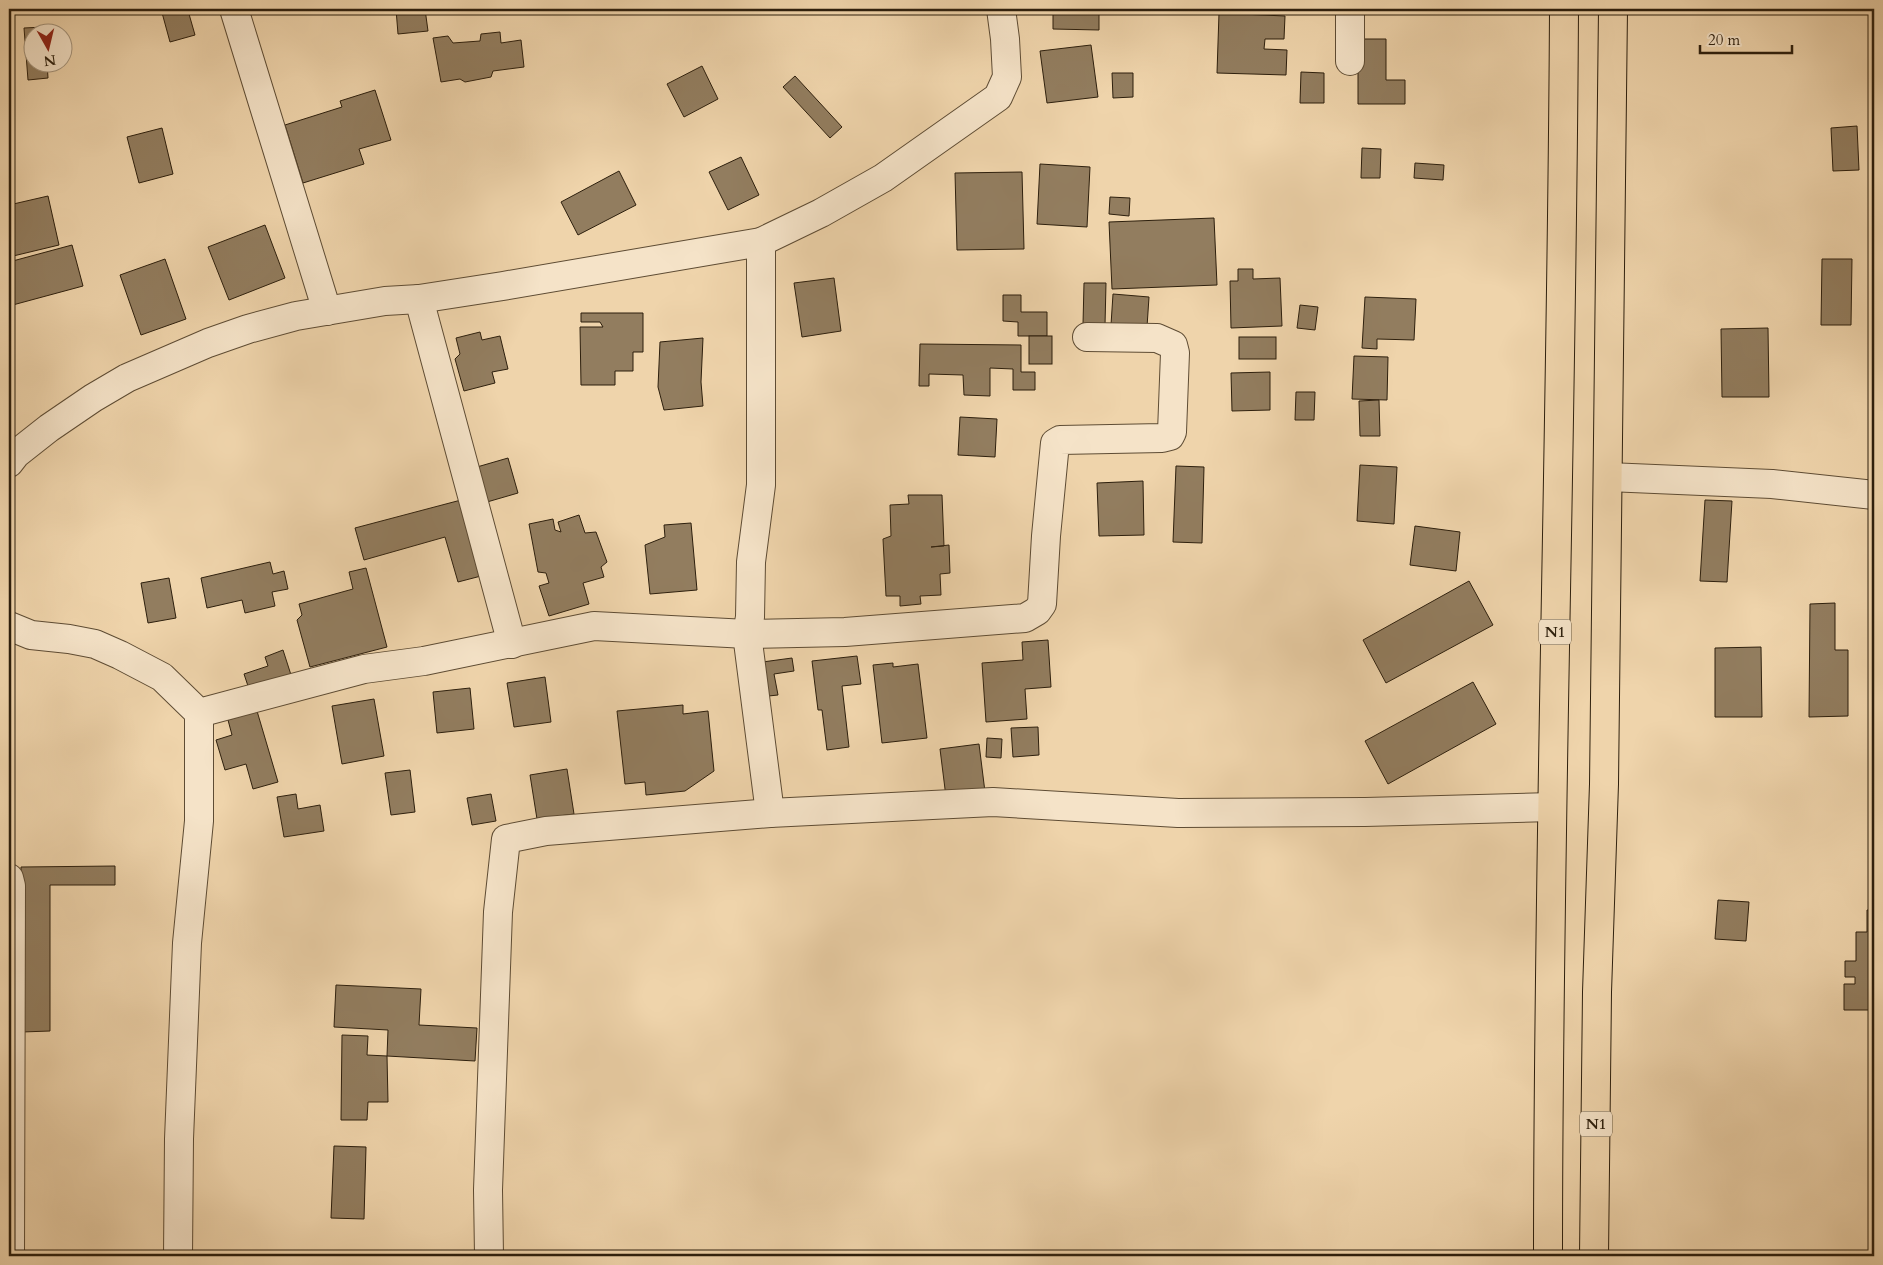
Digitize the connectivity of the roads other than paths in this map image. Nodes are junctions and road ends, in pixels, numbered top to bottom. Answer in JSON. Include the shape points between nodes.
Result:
{"nodes":[{"id":1,"x":234,"y":9,"type":"edge"},
{"id":2,"x":1001,"y":9,"type":"edge"},
{"id":3,"x":1350,"y":9,"type":"edge"},
{"id":4,"x":1564,"y":9,"type":"edge"},
{"id":5,"x":1613,"y":9,"type":"edge"},
{"id":6,"x":1350,"y":61,"type":"dead end"},
{"id":7,"x":761,"y":242,"type":"junction"},
{"id":8,"x":419,"y":299,"type":"junction"},
{"id":9,"x":327,"y":311,"type":"junction"},
{"id":10,"x":1087,"y":337,"type":"dead end"},
{"id":11,"x":9,"y":463,"type":"edge"},
{"id":12,"x":1608,"y":476,"type":"junction"},
{"id":13,"x":1874,"y":495,"type":"edge"},
{"id":14,"x":9,"y":626,"type":"edge"},
{"id":15,"x":747,"y":634,"type":"junction"},
{"id":16,"x":512,"y":644,"type":"junction"},
{"id":17,"x":199,"y":713,"type":"junction"},
{"id":18,"x":1552,"y":807,"type":"junction"},
{"id":19,"x":770,"y":813,"type":"junction"},
{"id":20,"x":9,"y":878,"type":"edge"},
{"id":21,"x":10,"y":1256,"type":"edge"},
{"id":22,"x":178,"y":1256,"type":"edge"},
{"id":23,"x":489,"y":1256,"type":"edge"},
{"id":24,"x":1548,"y":1256,"type":"edge"},
{"id":25,"x":1594,"y":1256,"type":"edge"}],
"edges":[{"from":1,"to":9,"type":"street"},
{"from":2,"to":7,"type":"street","via":[[1006,77],[998,97],[883,178]]},
{"from":3,"to":6,"type":"street"},
{"from":4,"to":18,"type":"highway","number":"N1"},
{"from":5,"to":12,"type":"highway","number":"N1"},
{"from":7,"to":8,"type":"street"},
{"from":7,"to":15,"type":"street","via":[[761,485],[751,562]]},
{"from":8,"to":9,"type":"street"},
{"from":8,"to":16,"type":"street"},
{"from":9,"to":11,"type":"street","via":[[248,328],[127,378],[49,428]]},
{"from":10,"to":15,"type":"street","via":[[1157,338],[1173,344],[1172,432],[1162,438],[1060,440],[1055,443],[1042,604],[1037,611],[1025,618],[845,632]]},
{"from":12,"to":13,"type":"street","via":[[1772,484]]},
{"from":12,"to":25,"type":"highway","number":"N1"},
{"from":14,"to":17,"type":"street","via":[[31,635],[95,644],[162,677]]},
{"from":15,"to":16,"type":"street","via":[[594,626]]},
{"from":15,"to":19,"type":"street"},
{"from":16,"to":17,"type":"street","via":[[364,669]]},
{"from":17,"to":22,"type":"street","via":[[199,821],[187,943]]},
{"from":18,"to":19,"type":"street","via":[[1178,813],[993,802]]},
{"from":18,"to":24,"type":"highway","number":"N1"},
{"from":19,"to":23,"type":"street","via":[[546,831],[506,839],[498,912]]},
{"from":20,"to":21,"type":"street","via":[[12,886]]}]}
